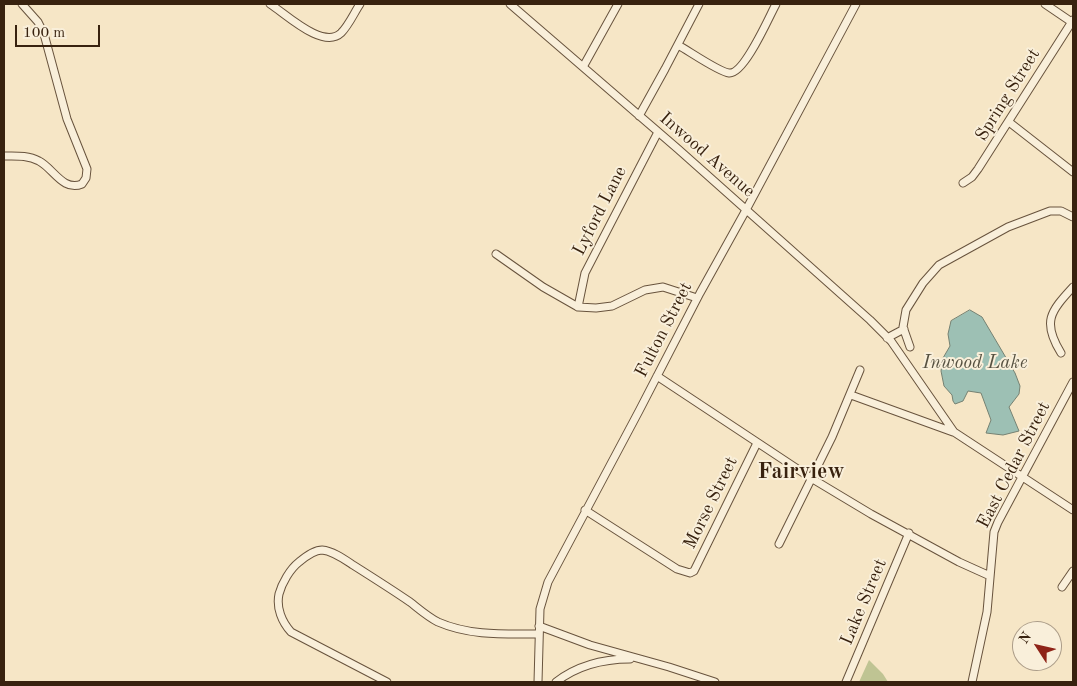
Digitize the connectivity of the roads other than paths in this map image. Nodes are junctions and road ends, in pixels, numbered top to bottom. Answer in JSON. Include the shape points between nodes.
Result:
{"nodes":[{"id":1,"x":22,"y":4,"type":"edge"},
{"id":2,"x":270,"y":4,"type":"edge"},
{"id":3,"x":360,"y":4,"type":"edge"},
{"id":4,"x":510,"y":4,"type":"edge"},
{"id":5,"x":618,"y":4,"type":"edge"},
{"id":6,"x":699,"y":4,"type":"edge"},
{"id":7,"x":776,"y":4,"type":"edge"},
{"id":8,"x":856,"y":4,"type":"edge"},
{"id":9,"x":1045,"y":4,"type":"edge"},
{"id":10,"x":1073,"y":22,"type":"edge"},
{"id":11,"x":678,"y":44,"type":"junction"},
{"id":12,"x":583,"y":67,"type":"junction"},
{"id":13,"x":639,"y":116,"type":"junction"},
{"id":14,"x":1009,"y":122,"type":"junction"},
{"id":15,"x":658,"y":132,"type":"junction"},
{"id":16,"x":4,"y":156,"type":"edge"},
{"id":17,"x":1073,"y":172,"type":"edge"},
{"id":18,"x":964,"y":183,"type":"dead end"},
{"id":19,"x":746,"y":210,"type":"junction"},
{"id":20,"x":1073,"y":217,"type":"edge"},
{"id":21,"x":496,"y":254,"type":"dead end"},
{"id":22,"x":1073,"y":287,"type":"edge"},
{"id":23,"x":697,"y":298,"type":"junction"},
{"id":24,"x":578,"y":307,"type":"junction"},
{"id":25,"x":904,"y":329,"type":"junction"},
{"id":26,"x":887,"y":338,"type":"junction"},
{"id":27,"x":910,"y":347,"type":"dead end"},
{"id":28,"x":1061,"y":353,"type":"dead end"},
{"id":29,"x":860,"y":370,"type":"dead end"},
{"id":30,"x":657,"y":376,"type":"junction"},
{"id":31,"x":1073,"y":382,"type":"edge"},
{"id":32,"x":851,"y":395,"type":"junction"},
{"id":33,"x":954,"y":432,"type":"junction"},
{"id":34,"x":757,"y":443,"type":"junction"},
{"id":35,"x":811,"y":478,"type":"junction"},
{"id":36,"x":1022,"y":478,"type":"junction"},
{"id":37,"x":585,"y":510,"type":"junction"},
{"id":38,"x":1073,"y":510,"type":"edge"},
{"id":39,"x":909,"y":533,"type":"junction"},
{"id":40,"x":779,"y":544,"type":"dead end"},
{"id":41,"x":1073,"y":571,"type":"edge"},
{"id":42,"x":990,"y":576,"type":"junction"},
{"id":43,"x":1062,"y":587,"type":"dead end"},
{"id":44,"x":539,"y":626,"type":"junction"},
{"id":45,"x":539,"y":634,"type":"junction"},
{"id":46,"x":651,"y":662,"type":"junction"},
{"id":47,"x":387,"y":682,"type":"edge"},
{"id":48,"x":538,"y":682,"type":"edge"},
{"id":49,"x":556,"y":682,"type":"edge"},
{"id":50,"x":715,"y":682,"type":"edge"},
{"id":51,"x":846,"y":682,"type":"edge"},
{"id":52,"x":972,"y":682,"type":"edge"}],
"edges":[{"from":1,"to":16,"type":"street","via":[[44,34],[67,119],[86,165],[86,178],[82,184],[70,185],[38,160]]},
{"from":2,"to":3,"type":"street","via":[[325,38],[342,32]]},
{"from":4,"to":12,"type":"street","name":"Inwood Avenue"},
{"from":5,"to":12,"type":"street"},
{"from":6,"to":11,"type":"street"},
{"from":7,"to":11,"type":"street","via":[[746,61],[736,72],[721,70]]},
{"from":8,"to":19,"type":"street","name":"Fulton Street"},
{"from":9,"to":10,"type":"street"},
{"from":10,"to":14,"type":"street","name":"Spring Street"},
{"from":11,"to":13,"type":"street"},
{"from":12,"to":13,"type":"street","name":"Inwood Avenue"},
{"from":13,"to":15,"type":"street","name":"Inwood Avenue"},
{"from":14,"to":17,"type":"street"},
{"from":14,"to":18,"type":"street","name":"Spring Street","via":[[978,169]]},
{"from":15,"to":19,"type":"street","name":"Inwood Avenue"},
{"from":15,"to":24,"type":"street","name":"Lyford Lane","via":[[585,273]]},
{"from":19,"to":23,"type":"street","name":"Fulton Street"},
{"from":19,"to":26,"type":"street","name":"Inwood Avenue","via":[[839,291]]},
{"from":20,"to":25,"type":"street","via":[[1061,210],[1050,211],[1008,227],[939,266],[928,276],[906,310]]},
{"from":21,"to":24,"type":"street"},
{"from":22,"to":28,"type":"street","via":[[1058,302],[1051,317],[1051,334]]},
{"from":23,"to":24,"type":"street","via":[[663,286],[645,290],[612,306]]},
{"from":23,"to":30,"type":"street","name":"Fulton Street"},
{"from":25,"to":26,"type":"street"},
{"from":25,"to":27,"type":"street"},
{"from":26,"to":33,"type":"street","name":"Inwood Avenue"},
{"from":29,"to":32,"type":"street"},
{"from":30,"to":34,"type":"street"},
{"from":30,"to":37,"type":"street","name":"Fulton Street"},
{"from":31,"to":36,"type":"street","name":"East Cedar Street"},
{"from":32,"to":33,"type":"street"},
{"from":32,"to":35,"type":"street"},
{"from":33,"to":36,"type":"street"},
{"from":34,"to":35,"type":"street"},
{"from":34,"to":37,"type":"street","name":"Morse Street","via":[[694,571],[689,573],[677,569]]},
{"from":35,"to":39,"type":"street","via":[[870,514]]},
{"from":35,"to":40,"type":"street"},
{"from":36,"to":38,"type":"street"},
{"from":36,"to":42,"type":"street","name":"East Cedar Street","via":[[994,532]]},
{"from":37,"to":44,"type":"street","name":"Fulton Street","via":[[545,588]]},
{"from":39,"to":42,"type":"street"},
{"from":39,"to":51,"type":"street","name":"Lake Street"},
{"from":41,"to":43,"type":"street"},
{"from":42,"to":52,"type":"street","name":"East Cedar Street","via":[[988,612]]},
{"from":44,"to":45,"type":"street","name":"Fulton Street"},
{"from":44,"to":46,"type":"street"},
{"from":45,"to":47,"type":"street","via":[[484,633],[454,628],[435,620],[340,557],[323,550],[304,558],[289,574],[279,594],[284,624],[291,632]]},
{"from":45,"to":48,"type":"street","name":"Fulton Street"},
{"from":46,"to":49,"type":"street","via":[[624,659],[596,662],[580,667]]},
{"from":46,"to":50,"type":"street"}]}
